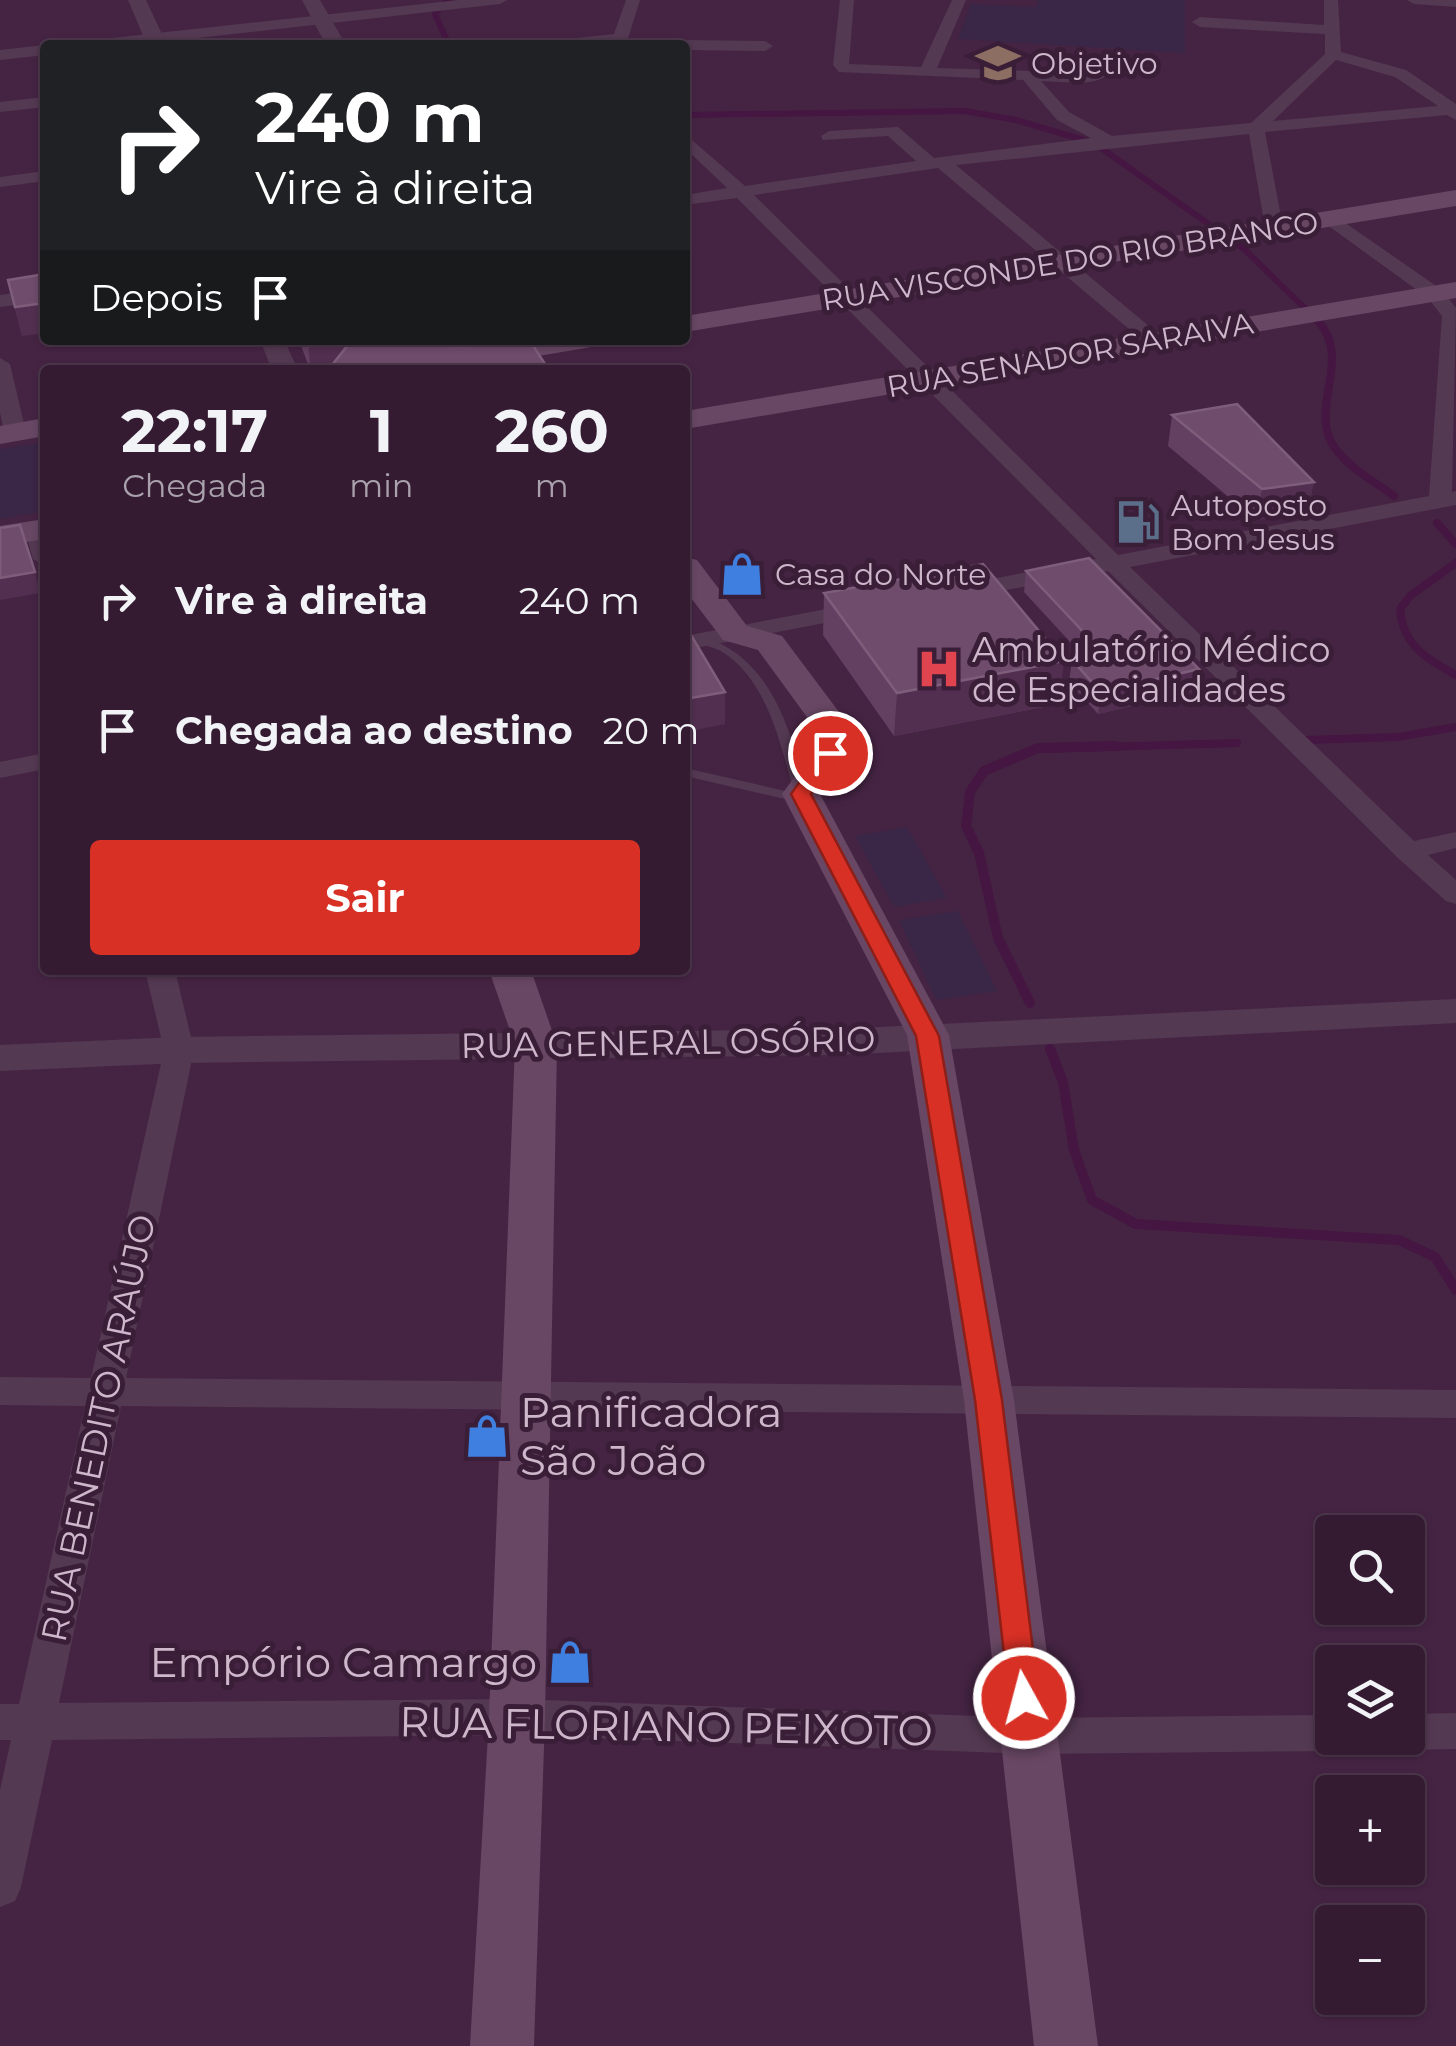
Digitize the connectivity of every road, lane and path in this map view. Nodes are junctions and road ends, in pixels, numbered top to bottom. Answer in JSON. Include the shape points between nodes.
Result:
{"nodes":[{"id":1,"x":137,"y":0,"type":"edge"},
{"id":2,"x":310,"y":0,"type":"edge"},
{"id":3,"x":500,"y":0,"type":"edge"},
{"id":4,"x":634,"y":0,"type":"edge"},
{"id":5,"x":846,"y":0,"type":"edge"},
{"id":6,"x":959,"y":0,"type":"edge"},
{"id":7,"x":1331,"y":0,"type":"edge"},
{"id":8,"x":1414,"y":0,"type":"edge"},
{"id":9,"x":1456,"y":3,"type":"edge"},
{"id":10,"x":324,"y":20,"type":"junction"},
{"id":11,"x":1200,"y":22,"type":"dead end"},
{"id":12,"x":1332,"y":30,"type":"junction"},
{"id":13,"x":155,"y":40,"type":"edge"},
{"id":14,"x":171,"y":40,"type":"edge"},
{"id":15,"x":334,"y":40,"type":"edge"},
{"id":16,"x":622,"y":40,"type":"edge"},
{"id":17,"x":690,"y":46,"type":"edge"},
{"id":18,"x":765,"y":46,"type":"dead end"},
{"id":19,"x":40,"y":51,"type":"edge"},
{"id":20,"x":0,"y":55,"type":"edge"},
{"id":21,"x":1333,"y":55,"type":"junction"},
{"id":22,"x":1120,"y":56,"type":"dead end"},
{"id":23,"x":926,"y":74,"type":"junction"},
{"id":24,"x":1029,"y":77,"type":"junction"},
{"id":25,"x":40,"y":103,"type":"edge"},
{"id":26,"x":0,"y":107,"type":"edge"},
{"id":27,"x":1455,"y":111,"type":"edge"},
{"id":28,"x":1256,"y":128,"type":"junction"},
{"id":29,"x":829,"y":136,"type":"dead end"},
{"id":30,"x":1098,"y":143,"type":"junction"},
{"id":31,"x":690,"y":145,"type":"edge"},
{"id":32,"x":935,"y":163,"type":"junction"},
{"id":33,"x":40,"y":177,"type":"edge"},
{"id":34,"x":0,"y":182,"type":"edge"},
{"id":35,"x":742,"y":192,"type":"junction"},
{"id":36,"x":1456,"y":198,"type":"edge"},
{"id":37,"x":690,"y":199,"type":"edge"},
{"id":38,"x":1328,"y":219,"type":"junction"},
{"id":39,"x":1261,"y":229,"type":"junction"},
{"id":40,"x":1062,"y":262,"type":"junction"},
{"id":41,"x":1445,"y":292,"type":"edge"},
{"id":42,"x":40,"y":296,"type":"edge"},
{"id":43,"x":849,"y":297,"type":"junction"},
{"id":44,"x":0,"y":301,"type":"edge"},
{"id":45,"x":690,"y":323,"type":"edge"},
{"id":46,"x":1155,"y":341,"type":"junction"},
{"id":47,"x":564,"y":345,"type":"edge"},
{"id":48,"x":528,"y":353,"type":"edge"},
{"id":49,"x":0,"y":364,"type":"edge"},
{"id":50,"x":438,"y":365,"type":"edge"},
{"id":51,"x":931,"y":379,"type":"junction"},
{"id":52,"x":690,"y":419,"type":"edge"},
{"id":53,"x":20,"y":431,"type":"edge"},
{"id":54,"x":1448,"y":499,"type":"edge"},
{"id":55,"x":0,"y":536,"type":"edge"},
{"id":56,"x":40,"y":539,"type":"edge"},
{"id":57,"x":1110,"y":563,"type":"junction"},
{"id":58,"x":690,"y":583,"type":"edge"},
{"id":59,"x":942,"y":595,"type":"edge"},
{"id":60,"x":885,"y":605,"type":"edge"},
{"id":61,"x":707,"y":639,"type":"edge"},
{"id":62,"x":40,"y":763,"type":"edge"},
{"id":63,"x":0,"y":770,"type":"edge"},
{"id":64,"x":690,"y":773,"type":"edge"},
{"id":65,"x":802,"y":796,"type":"junction"},
{"id":66,"x":1456,"y":840,"type":"edge"},
{"id":67,"x":1407,"y":850,"type":"junction"},
{"id":68,"x":1456,"y":895,"type":"edge"},
{"id":69,"x":161,"y":975,"type":"edge"},
{"id":70,"x":512,"y":975,"type":"edge"},
{"id":71,"x":1456,"y":1011,"type":"edge"},
{"id":72,"x":928,"y":1036,"type":"junction"},
{"id":73,"x":536,"y":1045,"type":"junction"},
{"id":74,"x":179,"y":1050,"type":"junction"},
{"id":75,"x":0,"y":1058,"type":"edge"},
{"id":76,"x":0,"y":1391,"type":"edge"},
{"id":77,"x":105,"y":1391,"type":"junction"},
{"id":78,"x":526,"y":1395,"type":"junction"},
{"id":79,"x":989,"y":1400,"type":"junction"},
{"id":80,"x":1456,"y":1404,"type":"edge"},
{"id":81,"x":517,"y":1717,"type":"junction"},
{"id":82,"x":18,"y":1722,"type":"edge"},
{"id":83,"x":1456,"y":1731,"type":"edge"},
{"id":84,"x":1425,"y":1732,"type":"edge"},
{"id":85,"x":1315,"y":1733,"type":"edge"},
{"id":86,"x":1028,"y":1736,"type":"junction"},
{"id":87,"x":0,"y":1887,"type":"edge"},
{"id":88,"x":502,"y":2046,"type":"edge"},
{"id":89,"x":1066,"y":2046,"type":"edge"}],
"edges":[{"from":1,"to":13,"type":"street"},
{"from":2,"to":10,"type":"street"},
{"from":3,"to":10,"type":"street"},
{"from":4,"to":16,"type":"street"},
{"from":5,"to":23,"type":"street","via":[[841,66]]},
{"from":6,"to":23,"type":"street"},
{"from":7,"to":12,"type":"street"},
{"from":8,"to":9,"type":"street"},
{"from":10,"to":14,"type":"street"},
{"from":10,"to":15,"type":"street"},
{"from":11,"to":12,"type":"street"},
{"from":12,"to":21,"type":"street"},
{"from":17,"to":18,"type":"street"},
{"from":19,"to":20,"type":"street"},
{"from":21,"to":27,"type":"street","via":[[1403,72]]},
{"from":21,"to":28,"type":"street"},
{"from":22,"to":24,"type":"street","via":[[1100,77]]},
{"from":23,"to":24,"type":"street"},
{"from":24,"to":30,"type":"street"},
{"from":25,"to":26,"type":"street"},
{"from":27,"to":28,"type":"street"},
{"from":28,"to":30,"type":"street"},
{"from":28,"to":39,"type":"street"},
{"from":29,"to":32,"type":"street","via":[[892,131]]},
{"from":30,"to":32,"type":"street"},
{"from":31,"to":35,"type":"street"},
{"from":32,"to":35,"type":"street"},
{"from":32,"to":40,"type":"street"},
{"from":33,"to":34,"type":"street"},
{"from":35,"to":37,"type":"street"},
{"from":35,"to":43,"type":"street"},
{"from":36,"to":38,"type":"main road","name":"RUA VISCONDE DO RIO BRANCO"},
{"from":38,"to":39,"type":"main road","name":"RUA VISCONDE DO RIO BRANCO"},
{"from":38,"to":41,"type":"street"},
{"from":39,"to":40,"type":"main road","name":"RUA VISCONDE DO RIO BRANCO"},
{"from":40,"to":43,"type":"main road","name":"RUA VISCONDE DO RIO BRANCO"},
{"from":40,"to":46,"type":"street"},
{"from":41,"to":46,"type":"main road","name":"RUA SENADOR SARAIVA"},
{"from":41,"to":54,"type":"street","via":[[1452,316]]},
{"from":42,"to":44,"type":"street"},
{"from":43,"to":45,"type":"main road","name":"RUA VISCONDE DO RIO BRANCO"},
{"from":43,"to":51,"type":"street"},
{"from":46,"to":51,"type":"main road","name":"RUA SENADOR SARAIVA"},
{"from":47,"to":48,"type":"main road"},
{"from":48,"to":50,"type":"main road"},
{"from":49,"to":53,"type":"street"},
{"from":51,"to":52,"type":"main road","name":"RUA SENADOR SARAIVA"},
{"from":51,"to":57,"type":"street"},
{"from":54,"to":57,"type":"street"},
{"from":55,"to":56,"type":"main road"},
{"from":57,"to":59,"type":"street"},
{"from":57,"to":67,"type":"street"},
{"from":58,"to":61,"type":"main road"},
{"from":60,"to":61,"type":"street"},
{"from":61,"to":65,"type":"lane","via":[[722,644],[754,679],[776,716]]},
{"from":61,"to":65,"type":"main road","via":[[770,642],[830,724],[830,753]]},
{"from":62,"to":63,"type":"street"},
{"from":64,"to":65,"type":"lane"},
{"from":65,"to":72,"type":"main road"},
{"from":66,"to":67,"type":"street"},
{"from":67,"to":68,"type":"street"},
{"from":69,"to":74,"type":"street","name":"RUA BENEDITO ARAÚJO"},
{"from":70,"to":73,"type":"main road"},
{"from":71,"to":72,"type":"street","name":"RUA GENERAL OSÓRIO"},
{"from":72,"to":73,"type":"street","name":"RUA GENERAL OSÓRIO"},
{"from":72,"to":79,"type":"main road"},
{"from":73,"to":74,"type":"street","name":"RUA GENERAL OSÓRIO"},
{"from":73,"to":78,"type":"main road"},
{"from":74,"to":75,"type":"street","name":"RUA GENERAL OSÓRIO"},
{"from":74,"to":77,"type":"street","name":"RUA BENEDITO ARAÚJO"},
{"from":76,"to":77,"type":"street"},
{"from":77,"to":78,"type":"street"},
{"from":77,"to":82,"type":"street","name":"RUA BENEDITO ARAÚJO"},
{"from":78,"to":79,"type":"street"},
{"from":78,"to":81,"type":"main road"},
{"from":79,"to":80,"type":"street"},
{"from":79,"to":86,"type":"main road"},
{"from":81,"to":82,"type":"street","name":"RUA FLORIANO PEIXOTO"},
{"from":81,"to":86,"type":"street","name":"RUA FLORIANO PEIXOTO"},
{"from":81,"to":88,"type":"main road"},
{"from":82,"to":87,"type":"street","name":"RUA BENEDITO ARAÚJO"},
{"from":83,"to":84,"type":"street"},
{"from":85,"to":86,"type":"street","name":"RUA FLORIANO PEIXOTO"},
{"from":86,"to":89,"type":"main road"}]}
